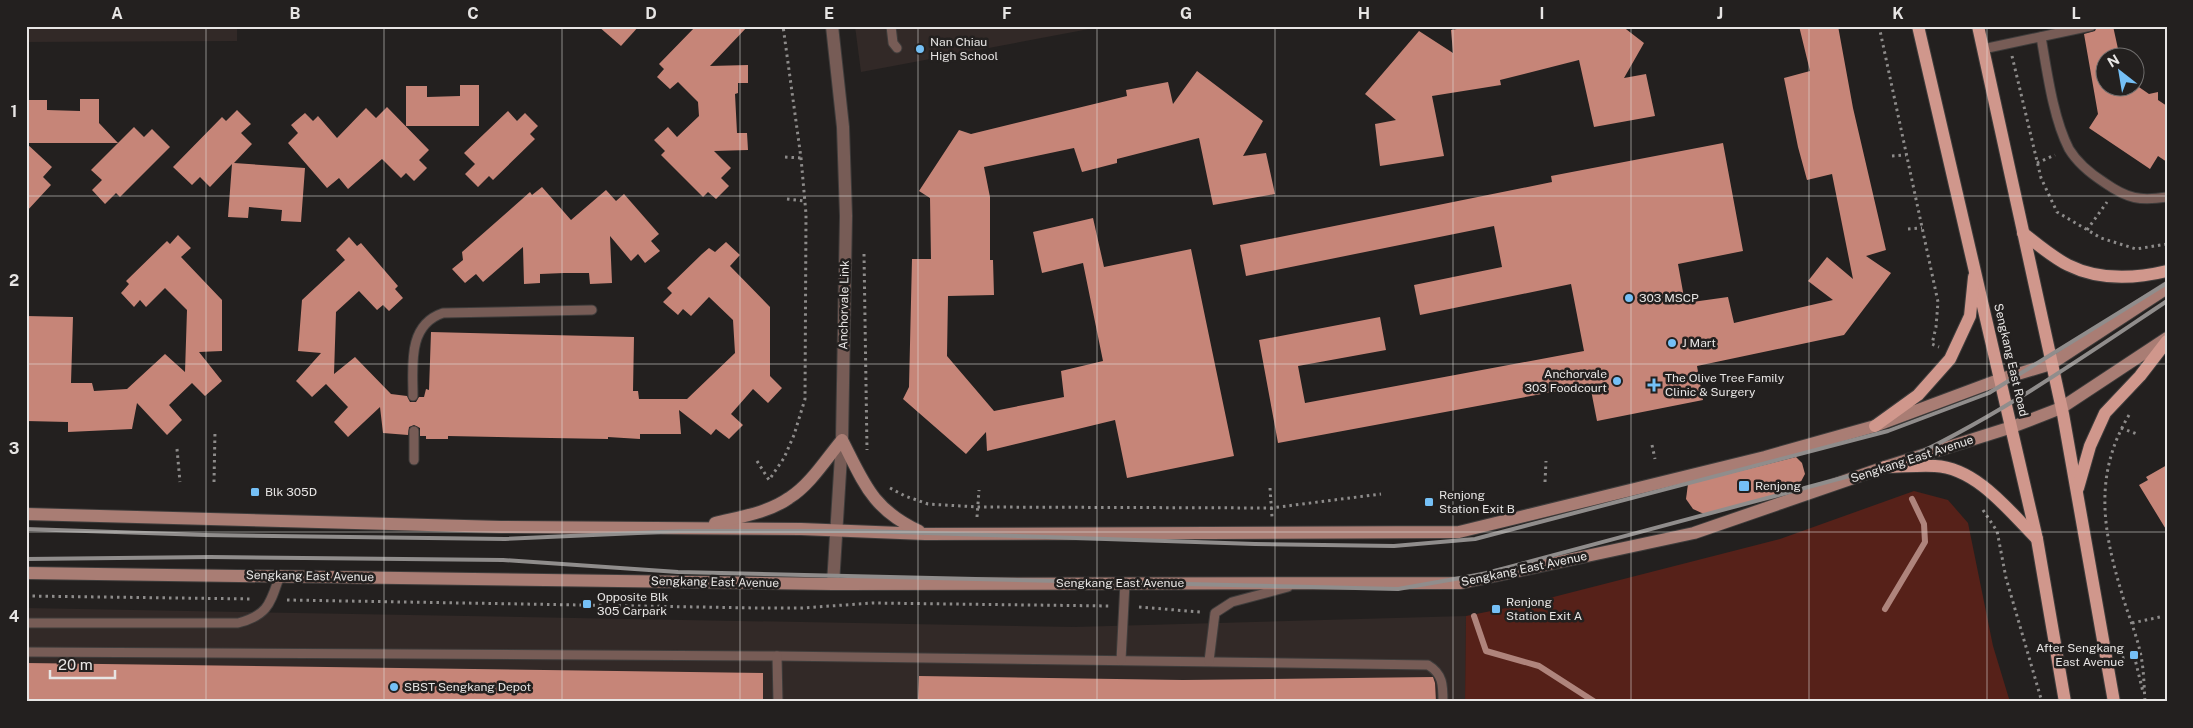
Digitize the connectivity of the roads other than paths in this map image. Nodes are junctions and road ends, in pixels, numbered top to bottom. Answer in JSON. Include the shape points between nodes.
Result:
{"nodes":[{"id":1,"x":832,"y":26,"type":"edge"},
{"id":2,"x":891,"y":26,"type":"edge"},
{"id":3,"x":1918,"y":26,"type":"edge"},
{"id":4,"x":1978,"y":26,"type":"edge"},
{"id":5,"x":2091,"y":26,"type":"edge"},
{"id":6,"x":2040,"y":37,"type":"junction"},
{"id":7,"x":897,"y":48,"type":"dead end"},
{"id":8,"x":1983,"y":49,"type":"junction"},
{"id":9,"x":2167,"y":197,"type":"edge"},
{"id":10,"x":2023,"y":234,"type":"junction"},
{"id":11,"x":1976,"y":268,"type":"junction"},
{"id":12,"x":2167,"y":271,"type":"edge"},
{"id":13,"x":2167,"y":288,"type":"edge"},
{"id":14,"x":592,"y":310,"type":"dead end"},
{"id":15,"x":2167,"y":339,"type":"edge"},
{"id":16,"x":2051,"y":364,"type":"junction"},
{"id":17,"x":2001,"y":379,"type":"junction"},
{"id":18,"x":413,"y":396,"type":"dead end"},
{"id":19,"x":2061,"y":408,"type":"junction"},
{"id":20,"x":1875,"y":426,"type":"junction"},
{"id":21,"x":2012,"y":427,"type":"junction"},
{"id":22,"x":414,"y":431,"type":"dead end"},
{"id":23,"x":842,"y":440,"type":"junction"},
{"id":24,"x":414,"y":460,"type":"dead end"},
{"id":25,"x":1885,"y":467,"type":"junction"},
{"id":26,"x":2076,"y":493,"type":"junction"},
{"id":27,"x":26,"y":514,"type":"edge"},
{"id":28,"x":698,"y":527,"type":"junction"},
{"id":29,"x":836,"y":530,"type":"junction"},
{"id":30,"x":925,"y":534,"type":"junction"},
{"id":31,"x":2037,"y":539,"type":"junction"},
{"id":32,"x":26,"y":573,"type":"edge"},
{"id":33,"x":280,"y":576,"type":"junction"},
{"id":34,"x":1307,"y":582,"type":"junction"},
{"id":35,"x":1124,"y":583,"type":"junction"},
{"id":36,"x":833,"y":584,"type":"junction"},
{"id":37,"x":26,"y":622,"type":"edge"},
{"id":38,"x":26,"y":652,"type":"edge"},
{"id":39,"x":777,"y":656,"type":"junction"},
{"id":40,"x":1121,"y":660,"type":"junction"},
{"id":41,"x":1209,"y":661,"type":"junction"},
{"id":42,"x":778,"y":702,"type":"edge"},
{"id":43,"x":1443,"y":702,"type":"edge"},
{"id":44,"x":2065,"y":702,"type":"edge"},
{"id":45,"x":2114,"y":702,"type":"edge"}],
"edges":[{"from":1,"to":23,"type":"street","name":"Anchorvale Link","via":[[843,128],[846,216]]},
{"from":2,"to":7,"type":"lane","via":[[893,43]]},
{"from":3,"to":11,"type":"main road","name":"Sengkang East Road"},
{"from":4,"to":8,"type":"main road"},
{"from":5,"to":6,"type":"lane"},
{"from":6,"to":8,"type":"lane"},
{"from":6,"to":9,"type":"lane","via":[[2070,149],[2085,170],[2127,197],[2147,200]]},
{"from":8,"to":10,"type":"main road"},
{"from":10,"to":12,"type":"main road","via":[[2068,265],[2103,276],[2145,276]]},
{"from":10,"to":16,"type":"main road"},
{"from":11,"to":17,"type":"main road","name":"Sengkang East Road"},
{"from":11,"to":20,"type":"main road","via":[[1970,316],[1950,359],[1918,395]]},
{"from":13,"to":16,"type":"main road"},
{"from":14,"to":18,"type":"lane","via":[[436,315],[416,337]]},
{"from":15,"to":19,"type":"main road","name":"Sengkang East Avenue"},
{"from":15,"to":26,"type":"main road","via":[[2140,376],[2106,413],[2090,446]]},
{"from":16,"to":17,"type":"main road"},
{"from":16,"to":19,"type":"main road"},
{"from":17,"to":20,"type":"main road"},
{"from":17,"to":21,"type":"main road","name":"Sengkang East Road"},
{"from":19,"to":21,"type":"main road","name":"Sengkang East Avenue"},
{"from":19,"to":26,"type":"main road"},
{"from":20,"to":30,"type":"main road","via":[[1765,457],[1459,532]]},
{"from":21,"to":25,"type":"main road","name":"Sengkang East Avenue"},
{"from":21,"to":31,"type":"main road","name":"Sengkang East Road"},
{"from":22,"to":24,"type":"lane"},
{"from":23,"to":28,"type":"main road","via":[[789,499],[763,510]]},
{"from":23,"to":29,"type":"street","name":"Anchorvale Link"},
{"from":23,"to":30,"type":"main road","via":[[867,490],[882,509]]},
{"from":25,"to":31,"type":"main road","via":[[1937,466],[1968,476]]},
{"from":25,"to":34,"type":"main road","name":"Sengkang East Avenue","via":[[1694,533],[1461,583]]},
{"from":26,"to":45,"type":"main road"},
{"from":27,"to":28,"type":"main road","via":[[501,527]]},
{"from":28,"to":29,"type":"main road"},
{"from":29,"to":30,"type":"main road"},
{"from":29,"to":36,"type":"street","name":"Anchorvale Link"},
{"from":31,"to":44,"type":"main road","name":"Sengkang East Road"},
{"from":32,"to":33,"type":"main road","name":"Sengkang East Avenue"},
{"from":33,"to":36,"type":"main road","name":"Sengkang East Avenue"},
{"from":33,"to":37,"type":"lane","via":[[269,606],[238,623]]},
{"from":34,"to":35,"type":"main road","name":"Sengkang East Avenue"},
{"from":34,"to":41,"type":"lane","via":[[1232,602],[1215,613]]},
{"from":35,"to":36,"type":"main road","name":"Sengkang East Avenue"},
{"from":35,"to":40,"type":"lane"},
{"from":38,"to":39,"type":"lane"},
{"from":39,"to":40,"type":"lane"},
{"from":39,"to":42,"type":"lane"},
{"from":40,"to":41,"type":"lane"},
{"from":41,"to":43,"type":"lane","via":[[1428,665],[1439,674]]}]}
